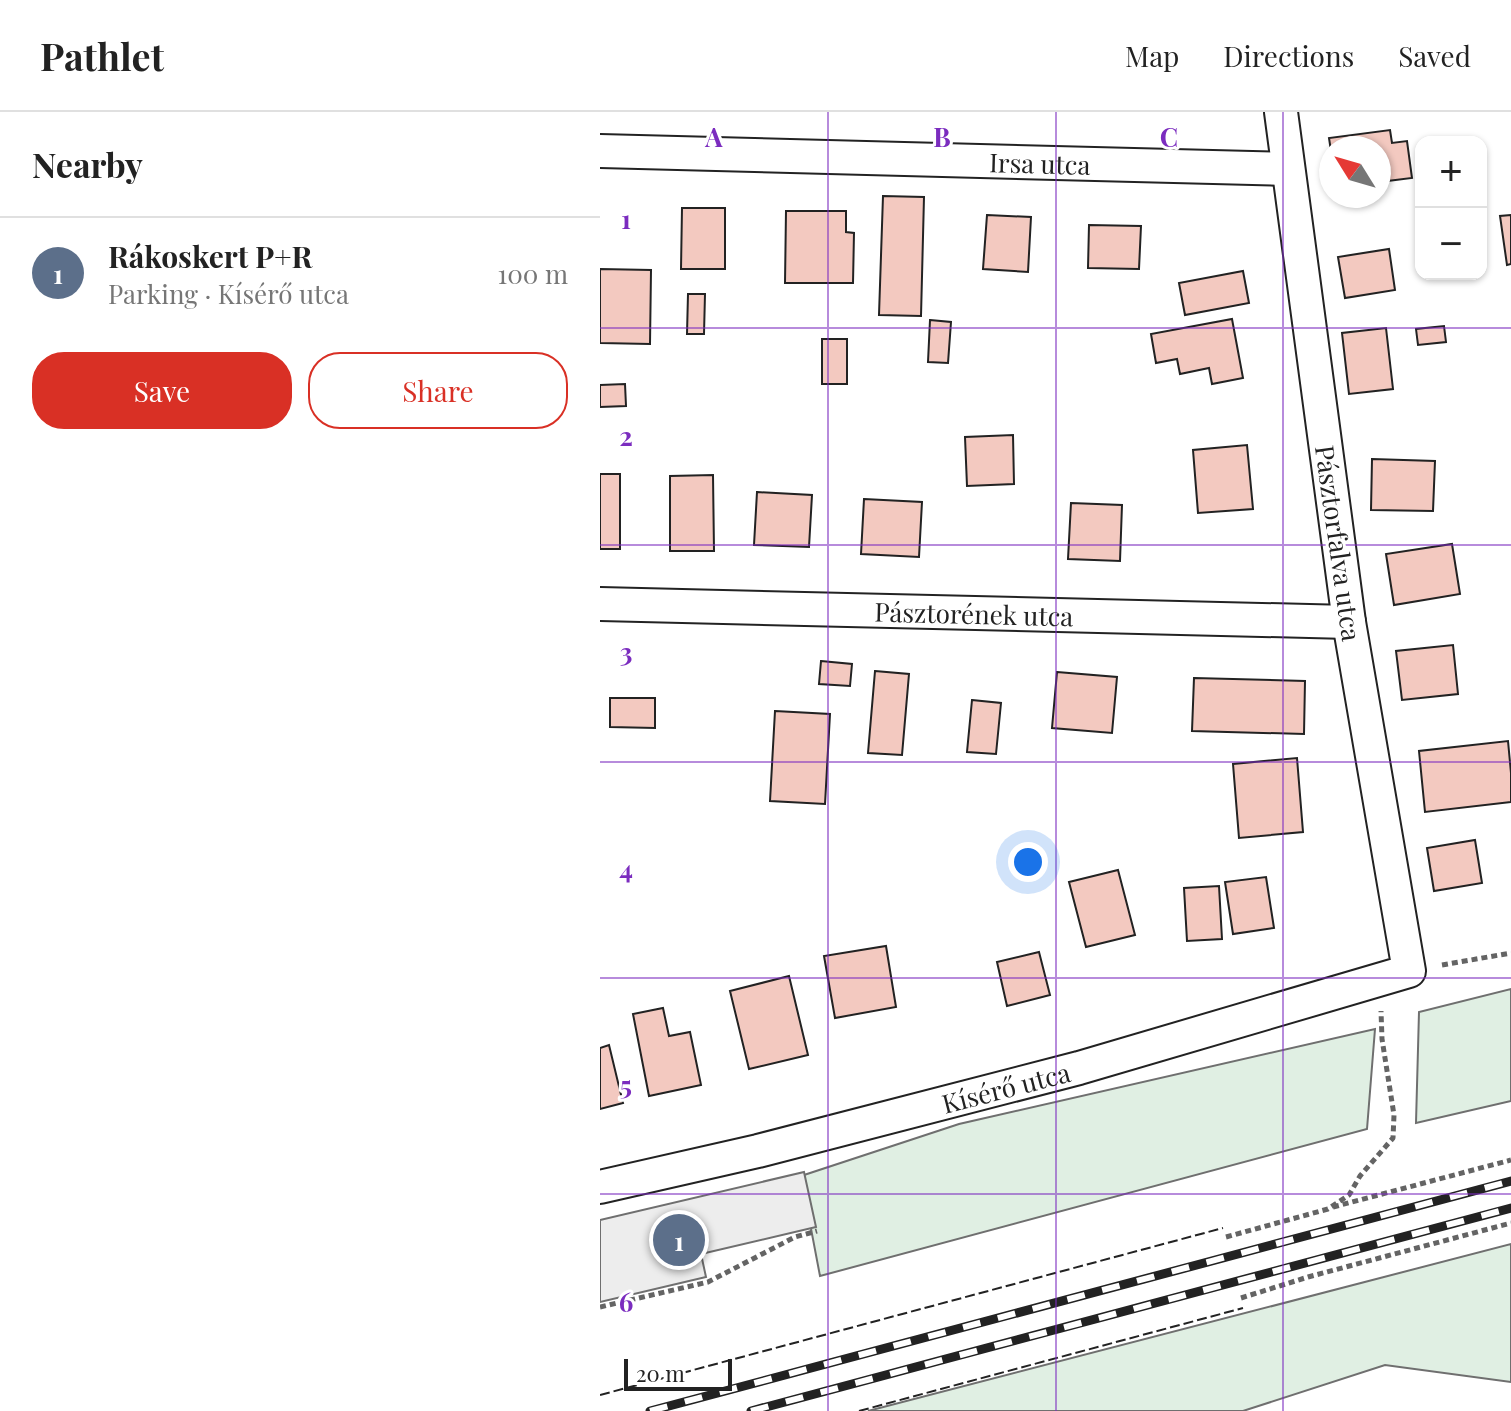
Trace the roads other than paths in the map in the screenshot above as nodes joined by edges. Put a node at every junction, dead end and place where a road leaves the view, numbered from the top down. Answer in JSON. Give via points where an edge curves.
{"nodes":[{"id":1,"x":1281,"y":112,"type":"edge"},
{"id":2,"x":600,"y":151,"type":"edge"},
{"id":3,"x":1288,"y":169,"type":"junction"},
{"id":4,"x":600,"y":604,"type":"edge"},
{"id":5,"x":1349,"y":622,"type":"junction"},
{"id":6,"x":1409,"y":971,"type":"joint"},
{"id":7,"x":600,"y":1187,"type":"edge"}],
"edges":[{"from":1,"to":3,"type":"street","name":"Pásztorfalva utca"},
{"from":2,"to":3,"type":"street","name":"Irsa utca"},
{"from":3,"to":5,"type":"street","name":"Pásztorfalva utca"},
{"from":4,"to":5,"type":"street","name":"Pásztorének utca"},
{"from":5,"to":6,"type":"street","name":"Pásztorfalva utca"},
{"from":6,"to":7,"type":"street","name":"Kísérő utca","via":[[1079,1068]]}]}
